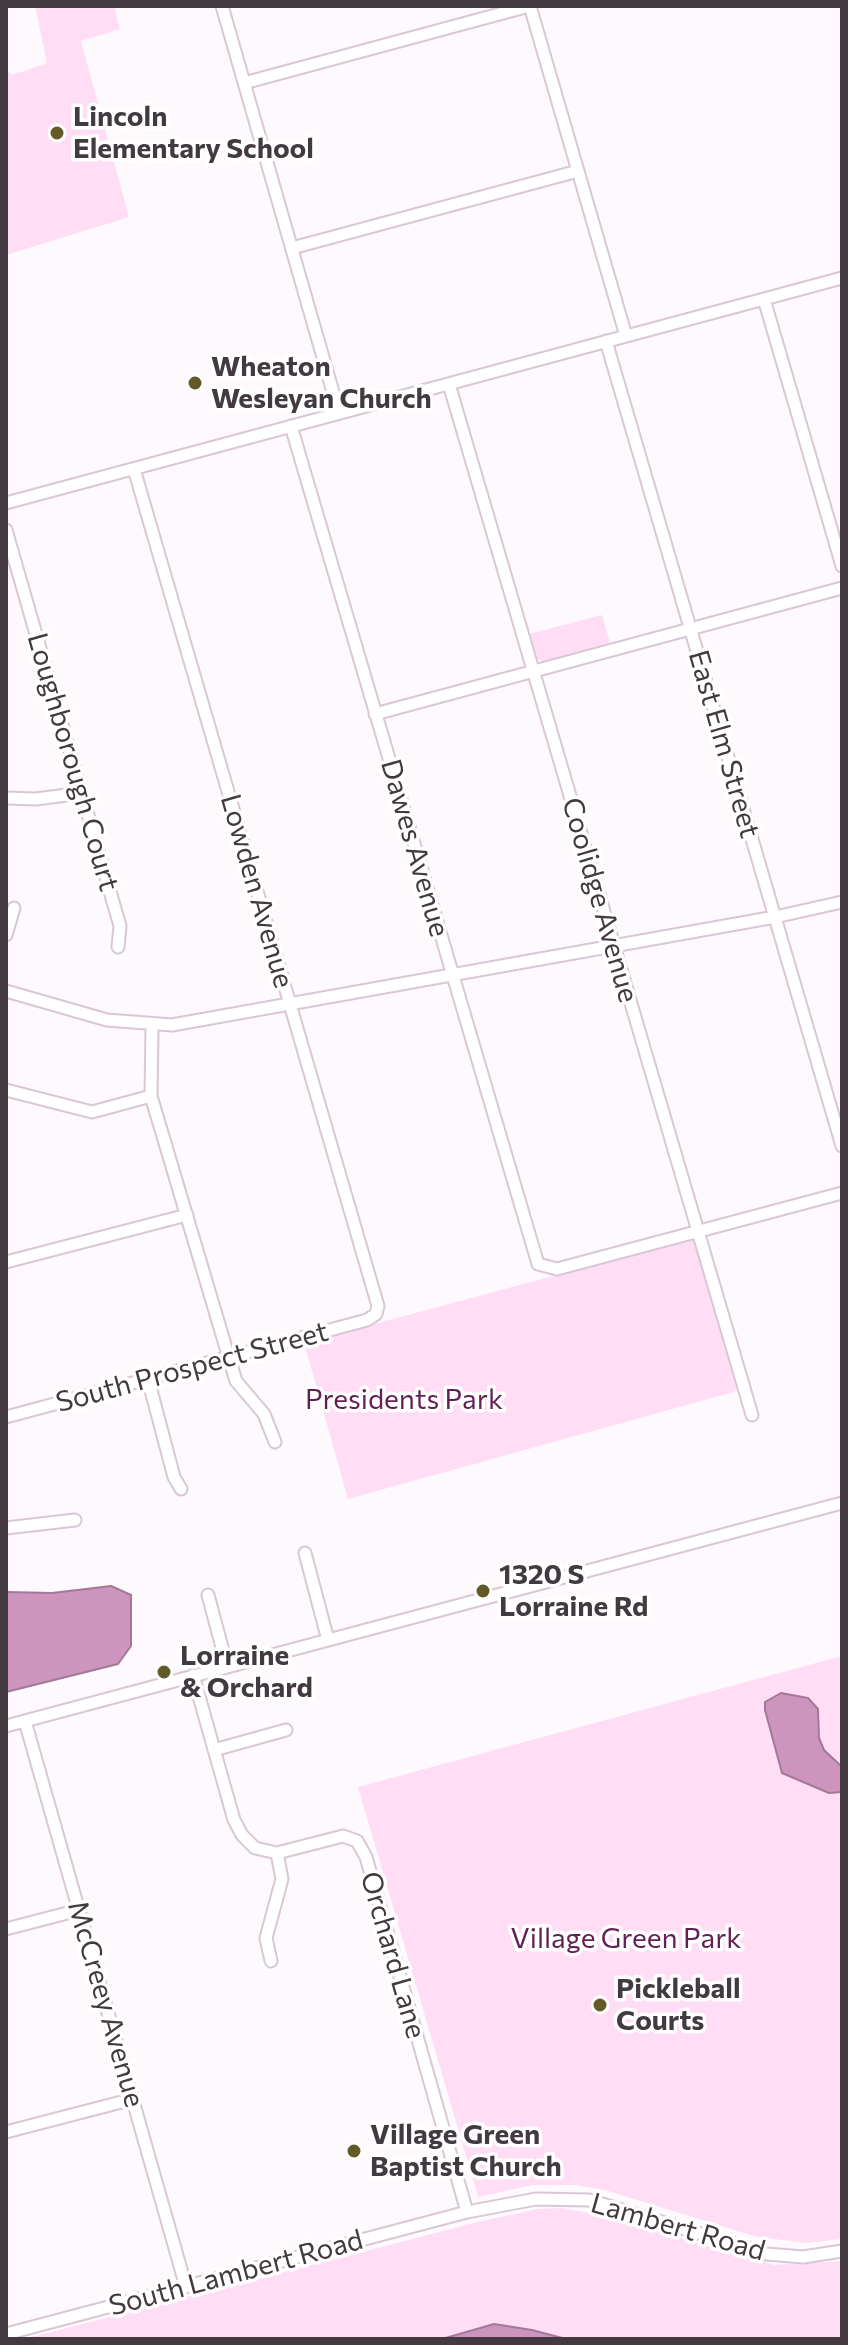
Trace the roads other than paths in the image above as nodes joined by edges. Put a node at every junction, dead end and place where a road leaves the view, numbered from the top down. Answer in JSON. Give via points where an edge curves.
{"nodes":[{"id":1,"x":222,"y":6,"type":"edge"},
{"id":2,"x":530,"y":6,"type":"edge"},
{"id":3,"x":244,"y":83,"type":"junction"},
{"id":4,"x":578,"y":171,"type":"junction"},
{"id":5,"x":292,"y":248,"type":"junction"},
{"id":6,"x":842,"y":278,"type":"edge"},
{"id":7,"x":764,"y":299,"type":"junction"},
{"id":8,"x":626,"y":336,"type":"junction"},
{"id":9,"x":606,"y":341,"type":"junction"},
{"id":10,"x":449,"y":384,"type":"junction"},
{"id":11,"x":339,"y":413,"type":"junction"},
{"id":12,"x":291,"y":426,"type":"junction"},
{"id":13,"x":134,"y":469,"type":"junction"},
{"id":14,"x":6,"y":503,"type":"edge"},
{"id":15,"x":6,"y":530,"type":"edge"},
{"id":16,"x":842,"y":566,"type":"edge"},
{"id":17,"x":842,"y":588,"type":"edge"},
{"id":18,"x":691,"y":629,"type":"junction"},
{"id":19,"x":533,"y":671,"type":"junction"},
{"id":20,"x":375,"y":714,"type":"junction"},
{"id":21,"x":82,"y":793,"type":"junction"},
{"id":22,"x":6,"y":798,"type":"edge"},
{"id":23,"x":842,"y":902,"type":"edge"},
{"id":24,"x":14,"y":908,"type":"dead end"},
{"id":25,"x":775,"y":917,"type":"junction"},
{"id":26,"x":6,"y":935,"type":"edge"},
{"id":27,"x":118,"y":947,"type":"dead end"},
{"id":28,"x":614,"y":947,"type":"junction"},
{"id":29,"x":452,"y":976,"type":"junction"},
{"id":30,"x":6,"y":991,"type":"edge"},
{"id":31,"x":291,"y":1005,"type":"junction"},
{"id":32,"x":152,"y":1026,"type":"junction"},
{"id":33,"x":6,"y":1090,"type":"edge"},
{"id":34,"x":151,"y":1096,"type":"junction"},
{"id":35,"x":842,"y":1146,"type":"edge"},
{"id":36,"x":842,"y":1193,"type":"edge"},
{"id":37,"x":187,"y":1215,"type":"junction"},
{"id":38,"x":697,"y":1232,"type":"junction"},
{"id":39,"x":6,"y":1262,"type":"edge"},
{"id":40,"x":376,"y":1314,"type":"joint"},
{"id":41,"x":229,"y":1358,"type":"junction"},
{"id":42,"x":148,"y":1379,"type":"junction"},
{"id":43,"x":752,"y":1415,"type":"dead end"},
{"id":44,"x":6,"y":1417,"type":"edge"},
{"id":45,"x":275,"y":1442,"type":"dead end"},
{"id":46,"x":181,"y":1489,"type":"dead end"},
{"id":47,"x":842,"y":1503,"type":"edge"},
{"id":48,"x":75,"y":1520,"type":"dead end"},
{"id":49,"x":6,"y":1528,"type":"edge"},
{"id":50,"x":305,"y":1553,"type":"dead end"},
{"id":51,"x":208,"y":1595,"type":"dead end"},
{"id":52,"x":328,"y":1640,"type":"junction"},
{"id":53,"x":227,"y":1666,"type":"junction"},
{"id":54,"x":193,"y":1675,"type":"junction"},
{"id":55,"x":25,"y":1721,"type":"junction"},
{"id":56,"x":6,"y":1726,"type":"edge"},
{"id":57,"x":286,"y":1730,"type":"dead end"},
{"id":58,"x":214,"y":1750,"type":"junction"},
{"id":59,"x":277,"y":1853,"type":"junction"},
{"id":60,"x":79,"y":1910,"type":"junction"},
{"id":61,"x":6,"y":1929,"type":"edge"},
{"id":62,"x":271,"y":1961,"type":"dead end"},
{"id":63,"x":133,"y":2099,"type":"junction"},
{"id":64,"x":6,"y":2132,"type":"edge"},
{"id":65,"x":467,"y":2212,"type":"junction"},
{"id":66,"x":842,"y":2251,"type":"edge"},
{"id":67,"x":186,"y":2287,"type":"junction"},
{"id":68,"x":6,"y":2334,"type":"edge"}],
"edges":[{"from":1,"to":3,"type":"street"},
{"from":2,"to":3,"type":"street"},
{"from":2,"to":4,"type":"street"},
{"from":3,"to":5,"type":"street"},
{"from":4,"to":5,"type":"street"},
{"from":4,"to":8,"type":"street"},
{"from":5,"to":11,"type":"street"},
{"from":6,"to":7,"type":"street"},
{"from":7,"to":8,"type":"street"},
{"from":7,"to":16,"type":"street"},
{"from":8,"to":9,"type":"street"},
{"from":9,"to":10,"type":"street"},
{"from":9,"to":18,"type":"street","name":"East Elm Street"},
{"from":10,"to":11,"type":"street"},
{"from":10,"to":19,"type":"street","name":"Coolidge Avenue"},
{"from":11,"to":12,"type":"street"},
{"from":12,"to":13,"type":"street"},
{"from":12,"to":20,"type":"street","name":"Dawes Avenue"},
{"from":13,"to":14,"type":"street"},
{"from":13,"to":31,"type":"street","name":"Lowden Avenue"},
{"from":15,"to":21,"type":"street","name":"Loughborough Court"},
{"from":17,"to":18,"type":"street"},
{"from":18,"to":19,"type":"street"},
{"from":18,"to":25,"type":"street","name":"East Elm Street"},
{"from":19,"to":20,"type":"street"},
{"from":19,"to":28,"type":"street","name":"Coolidge Avenue"},
{"from":20,"to":29,"type":"street","name":"Dawes Avenue"},
{"from":21,"to":22,"type":"street"},
{"from":21,"to":27,"type":"street","name":"Loughborough Court","via":[[120,926]]},
{"from":23,"to":25,"type":"street"},
{"from":24,"to":26,"type":"street"},
{"from":25,"to":28,"type":"street"},
{"from":25,"to":35,"type":"street","name":"East Elm Street"},
{"from":28,"to":29,"type":"street"},
{"from":28,"to":38,"type":"street","name":"Coolidge Avenue"},
{"from":29,"to":31,"type":"street"},
{"from":29,"to":38,"type":"street","name":"Dawes Avenue","via":[[535,1258],[544,1267],[557,1269]]},
{"from":30,"to":32,"type":"street","via":[[107,1020]]},
{"from":31,"to":32,"type":"street"},
{"from":31,"to":40,"type":"street","name":"Lowden Avenue","via":[[378,1304]]},
{"from":32,"to":34,"type":"street"},
{"from":33,"to":34,"type":"street","via":[[92,1112]]},
{"from":34,"to":37,"type":"street"},
{"from":36,"to":38,"type":"street"},
{"from":37,"to":39,"type":"street"},
{"from":37,"to":41,"type":"street"},
{"from":38,"to":43,"type":"street","name":"Coolidge Avenue"},
{"from":40,"to":41,"type":"street","name":"South Prospect Street"},
{"from":41,"to":42,"type":"street","name":"South Prospect Street"},
{"from":41,"to":45,"type":"street","via":[[236,1381],[264,1414]]},
{"from":42,"to":44,"type":"street","name":"South Prospect Street"},
{"from":42,"to":46,"type":"street"},
{"from":47,"to":52,"type":"street"},
{"from":48,"to":49,"type":"street"},
{"from":50,"to":52,"type":"street"},
{"from":51,"to":53,"type":"street"},
{"from":52,"to":53,"type":"street"},
{"from":53,"to":54,"type":"street"},
{"from":54,"to":55,"type":"street"},
{"from":54,"to":58,"type":"street"},
{"from":55,"to":56,"type":"street"},
{"from":55,"to":60,"type":"street","name":"McCreey Avenue"},
{"from":57,"to":58,"type":"street"},
{"from":58,"to":59,"type":"street","via":[[236,1826],[255,1848]]},
{"from":59,"to":62,"type":"street","via":[[282,1879],[266,1938]]},
{"from":59,"to":65,"type":"street","name":"Orchard Lane","via":[[343,1836],[357,1841],[366,1857]]},
{"from":60,"to":61,"type":"street"},
{"from":60,"to":63,"type":"street","name":"McCreey Avenue"},
{"from":63,"to":64,"type":"street"},
{"from":63,"to":67,"type":"street","name":"McCreey Avenue"},
{"from":65,"to":66,"type":"street","name":"Lambert Road","via":[[536,2199],[589,2200],[767,2254],[803,2257]]},
{"from":65,"to":67,"type":"street","name":"South Lambert Road"},
{"from":67,"to":68,"type":"street","name":"South Lambert Road"}]}
